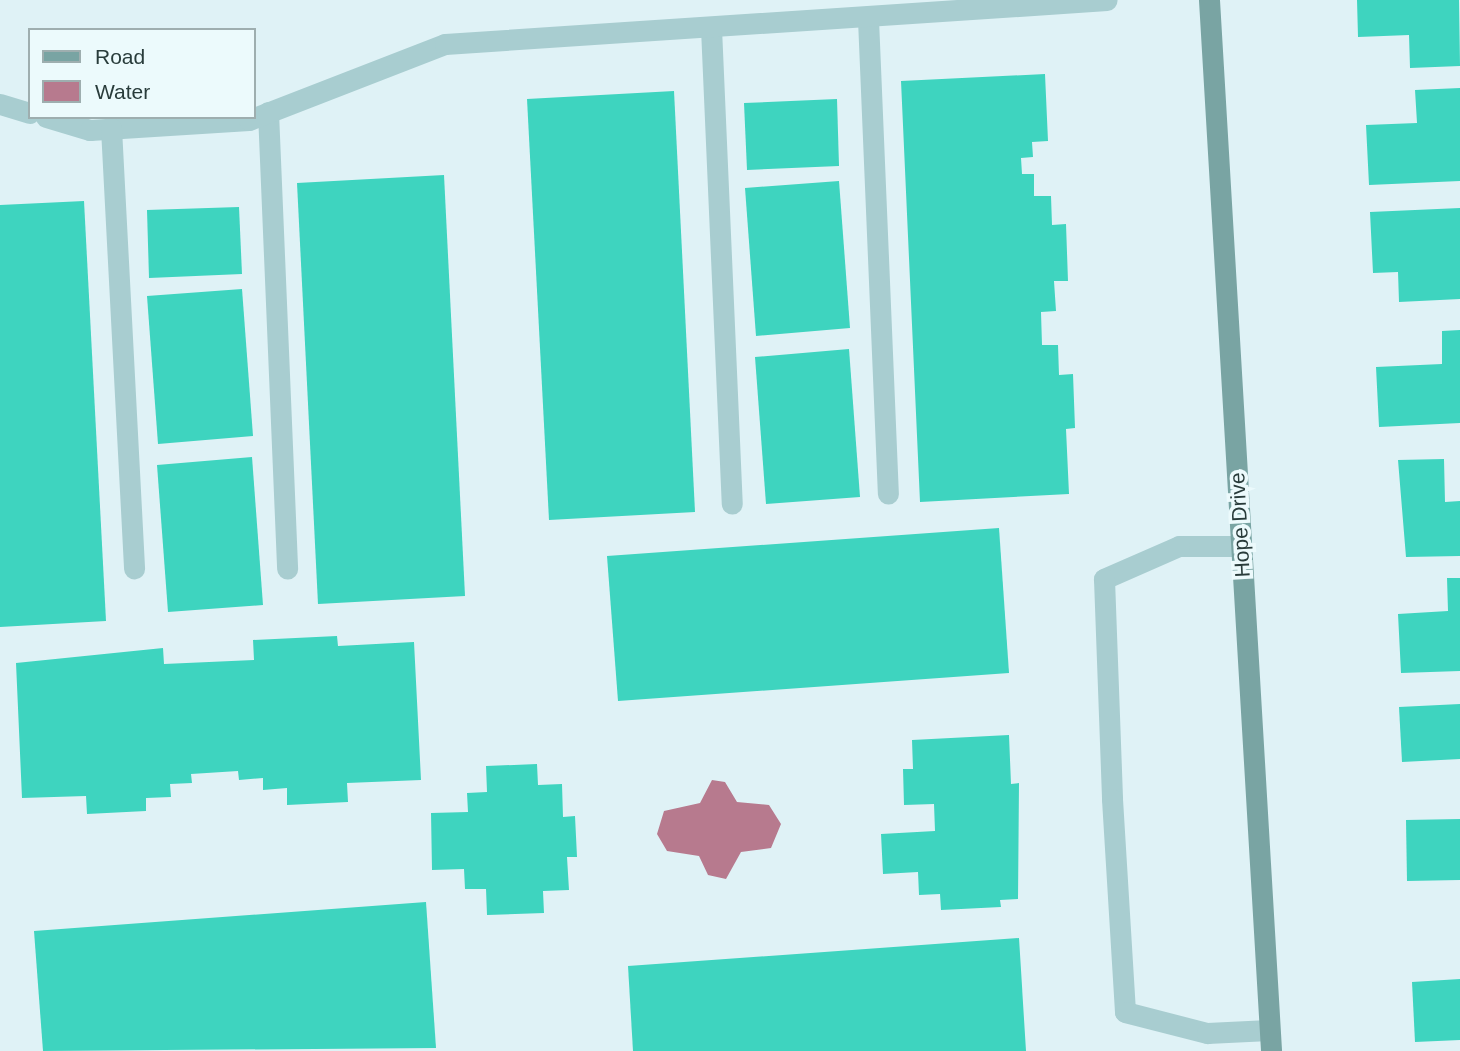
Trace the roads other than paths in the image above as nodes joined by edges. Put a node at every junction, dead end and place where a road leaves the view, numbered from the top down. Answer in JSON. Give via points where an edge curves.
{"nodes":[{"id":1,"x":1107,"y":0,"type":"edge"},
{"id":2,"x":1209,"y":0,"type":"edge"},
{"id":3,"x":868,"y":19,"type":"junction"},
{"id":4,"x":711,"y":28,"type":"junction"},
{"id":5,"x":0,"y":104,"type":"edge"},
{"id":6,"x":28,"y":112,"type":"edge"},
{"id":7,"x":268,"y":112,"type":"junction"},
{"id":8,"x":256,"y":117,"type":"edge"},
{"id":9,"x":53,"y":119,"type":"edge"},
{"id":10,"x":251,"y":119,"type":"edge"},
{"id":11,"x":111,"y":128,"type":"junction"},
{"id":12,"x":888,"y":494,"type":"dead end"},
{"id":13,"x":732,"y":503,"type":"dead end"},
{"id":14,"x":1241,"y":546,"type":"junction"},
{"id":15,"x":134,"y":568,"type":"dead end"},
{"id":16,"x":287,"y":569,"type":"dead end"},
{"id":17,"x":1270,"y":1040,"type":"edge"}],
"edges":[{"from":1,"to":3,"type":"lane"},
{"from":2,"to":14,"type":"street","name":"Hope Drive"},
{"from":3,"to":4,"type":"lane"},
{"from":3,"to":12,"type":"lane"},
{"from":4,"to":7,"type":"lane","via":[[445,44]]},
{"from":4,"to":13,"type":"lane"},
{"from":5,"to":6,"type":"lane"},
{"from":7,"to":8,"type":"lane"},
{"from":7,"to":16,"type":"lane"},
{"from":9,"to":11,"type":"lane","via":[[90,130]]},
{"from":10,"to":11,"type":"lane"},
{"from":11,"to":15,"type":"lane"},
{"from":14,"to":17,"type":"street","name":"Hope Drive"},
{"from":14,"to":17,"type":"lane","via":[[1179,546],[1104,579],[1112,799],[1125,1012],[1207,1033]]}]}
